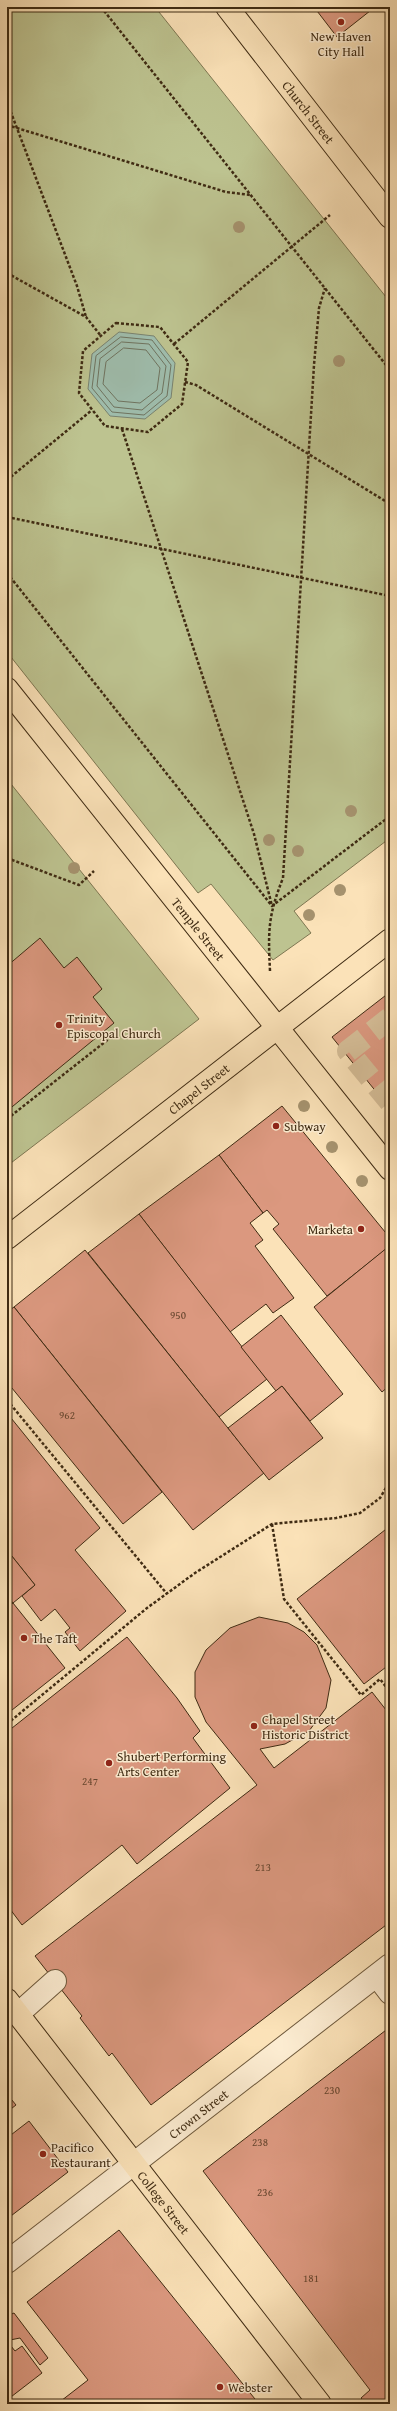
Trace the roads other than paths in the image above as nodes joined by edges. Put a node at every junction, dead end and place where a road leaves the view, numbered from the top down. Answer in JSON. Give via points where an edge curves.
{"nodes":[{"id":1,"x":227,"y":7,"type":"edge"},
{"id":2,"x":390,"y":217,"type":"edge"},
{"id":3,"x":7,"y":689,"type":"edge"},
{"id":4,"x":390,"y":940,"type":"edge"},
{"id":5,"x":277,"y":1027,"type":"junction"},
{"id":6,"x":390,"y":1169,"type":"edge"},
{"id":7,"x":7,"y":1238,"type":"edge"},
{"id":8,"x":383,"y":1971,"type":"edge"},
{"id":9,"x":55,"y":1981,"type":"dead end"},
{"id":10,"x":390,"y":1993,"type":"edge"},
{"id":11,"x":12,"y":2007,"type":"edge"},
{"id":12,"x":134,"y":2164,"type":"junction"},
{"id":13,"x":7,"y":2262,"type":"edge"},
{"id":14,"x":320,"y":2404,"type":"edge"}],
"edges":[{"from":1,"to":2,"type":"main road","name":"Church Street"},
{"from":3,"to":5,"type":"main road","name":"Temple Street"},
{"from":4,"to":5,"type":"main road","name":"Chapel Street"},
{"from":5,"to":6,"type":"main road","name":"Temple Street"},
{"from":5,"to":7,"type":"main road","name":"Chapel Street"},
{"from":8,"to":10,"type":"street"},
{"from":8,"to":12,"type":"street","name":"Crown Street"},
{"from":9,"to":11,"type":"street"},
{"from":11,"to":12,"type":"main road","name":"College Street"},
{"from":12,"to":13,"type":"street","name":"Crown Street"},
{"from":12,"to":14,"type":"main road","name":"College Street"}]}
